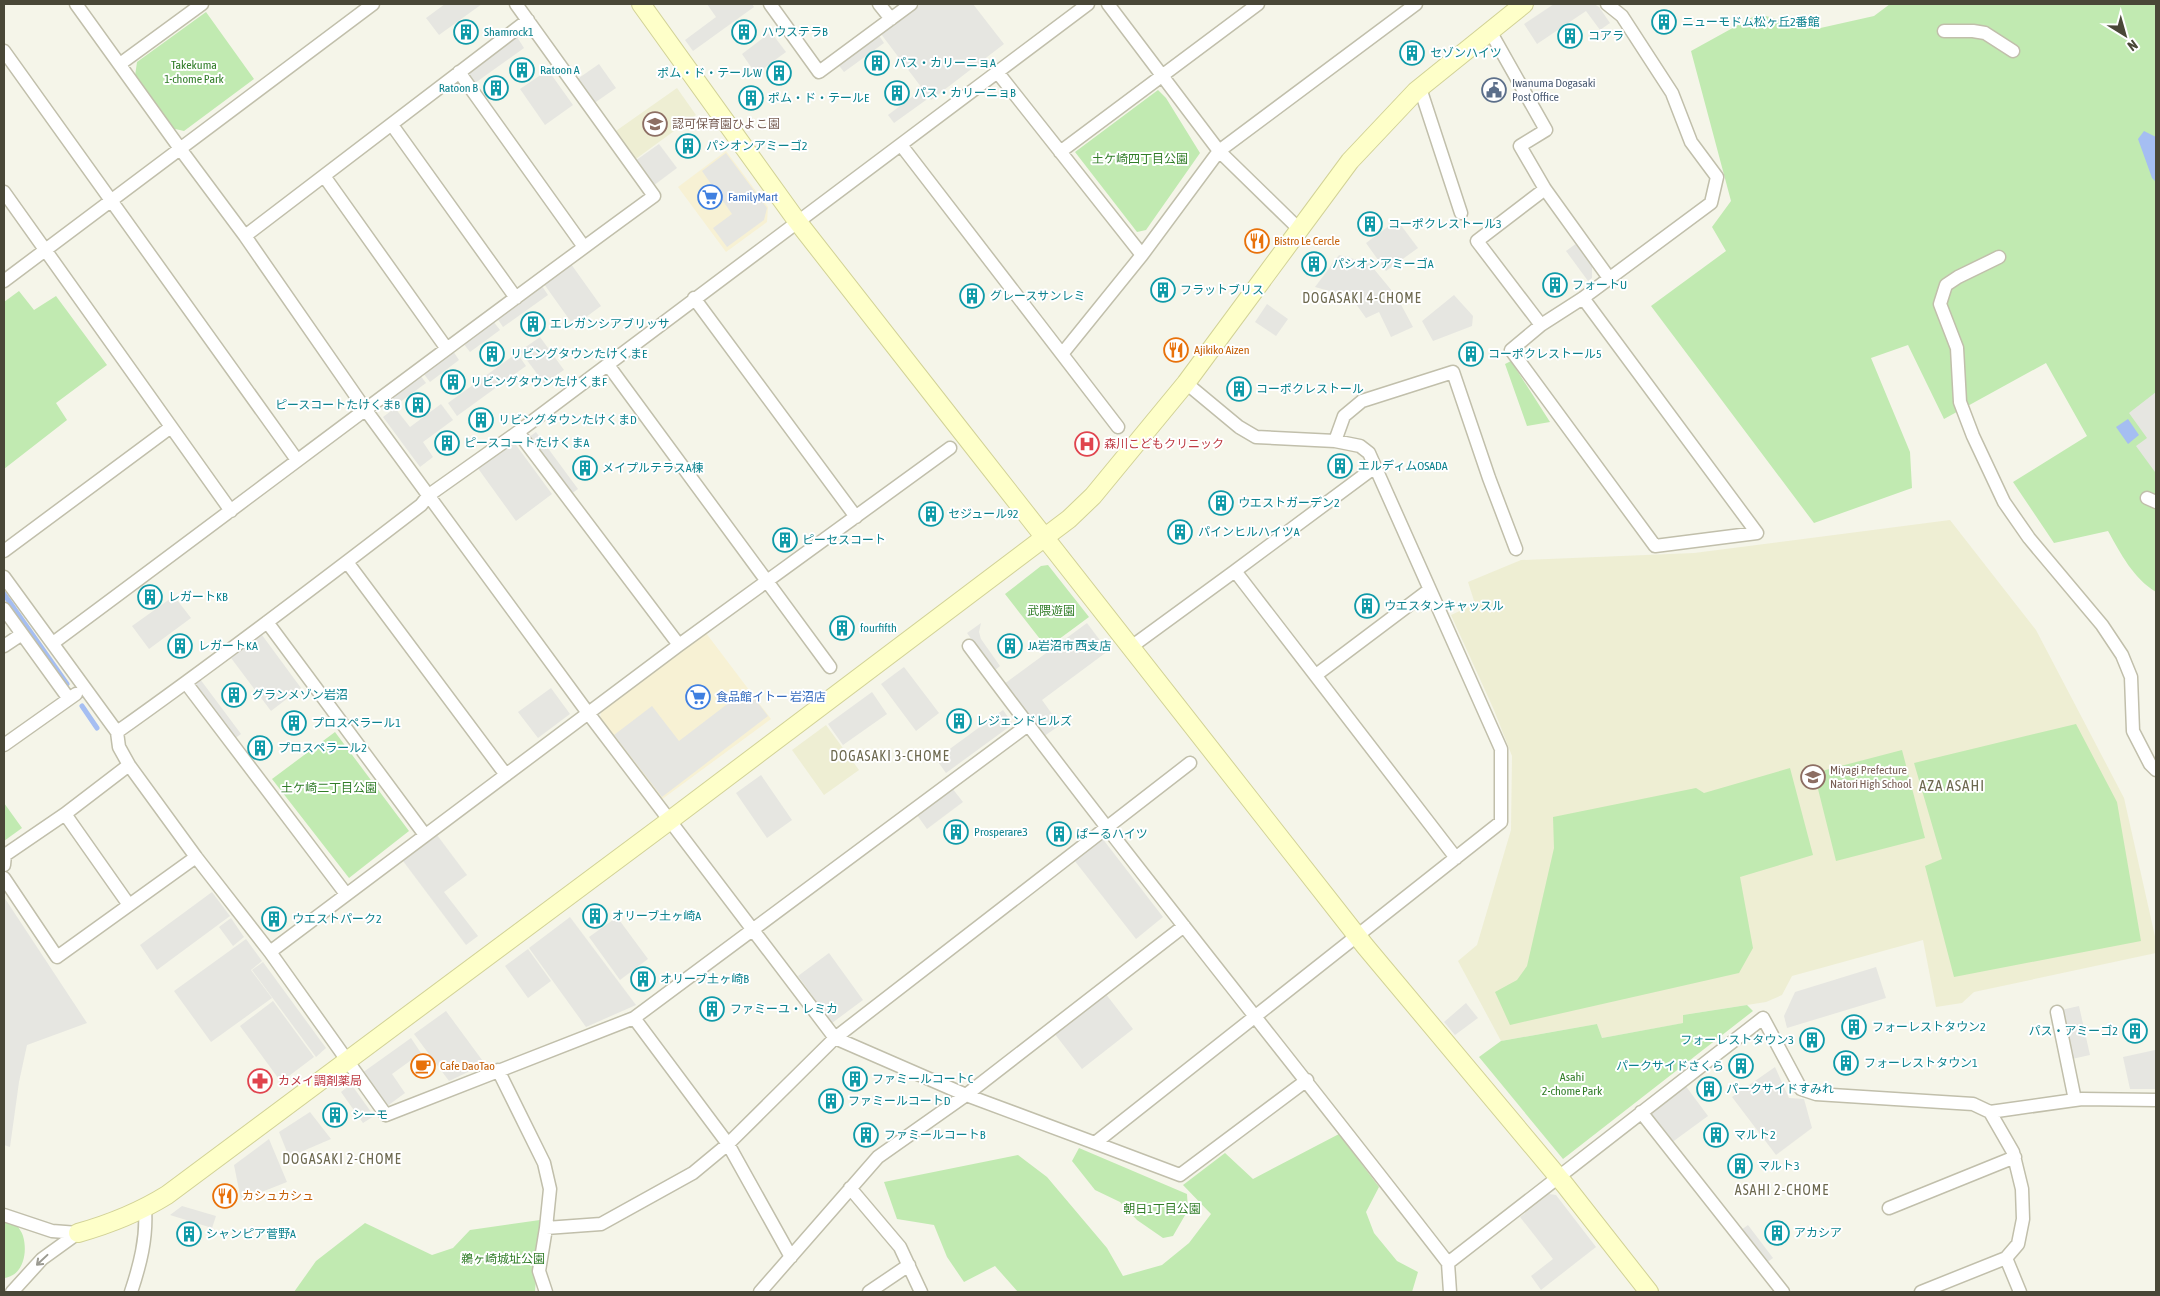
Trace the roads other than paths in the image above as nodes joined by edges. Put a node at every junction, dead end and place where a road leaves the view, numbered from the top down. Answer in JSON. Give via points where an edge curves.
{"nodes":[{"id":1,"x":76,"y":4,"type":"edge"},
{"id":2,"x":373,"y":4,"type":"edge"},
{"id":3,"x":516,"y":4,"type":"edge"},
{"id":4,"x":641,"y":4,"type":"edge"},
{"id":5,"x":770,"y":4,"type":"edge"},
{"id":6,"x":879,"y":4,"type":"edge"},
{"id":7,"x":911,"y":4,"type":"edge"},
{"id":8,"x":1088,"y":4,"type":"edge"},
{"id":9,"x":1108,"y":4,"type":"edge"},
{"id":10,"x":1258,"y":4,"type":"edge"},
{"id":11,"x":1416,"y":4,"type":"edge"},
{"id":12,"x":1524,"y":4,"type":"edge"},
{"id":13,"x":1607,"y":4,"type":"edge"},
{"id":14,"x":196,"y":5,"type":"edge"},
{"id":15,"x":528,"y":20,"type":"junction"},
{"id":16,"x":890,"y":20,"type":"junction"},
{"id":17,"x":1944,"y":30,"type":"dead end"},
{"id":18,"x":1490,"y":31,"type":"junction"},
{"id":19,"x":4,"y":51,"type":"edge"},
{"id":20,"x":2013,"y":51,"type":"dead end"},
{"id":21,"x":120,"y":64,"type":"junction"},
{"id":22,"x":459,"y":72,"type":"junction"},
{"id":23,"x":998,"y":73,"type":"junction"},
{"id":24,"x":1162,"y":75,"type":"junction"},
{"id":25,"x":1420,"y":88,"type":"junction"},
{"id":26,"x":392,"y":125,"type":"junction"},
{"id":27,"x":901,"y":145,"type":"junction"},
{"id":28,"x":181,"y":150,"type":"junction"},
{"id":29,"x":1219,"y":151,"type":"junction"},
{"id":30,"x":1060,"y":152,"type":"junction"},
{"id":31,"x":324,"y":176,"type":"junction"},
{"id":32,"x":1545,"y":189,"type":"junction"},
{"id":33,"x":4,"y":192,"type":"edge"},
{"id":34,"x":111,"y":200,"type":"junction"},
{"id":35,"x":1461,"y":213,"type":"dead end"},
{"id":36,"x":797,"y":221,"type":"junction"},
{"id":37,"x":1299,"y":229,"type":"junction"},
{"id":38,"x":245,"y":236,"type":"junction"},
{"id":39,"x":584,"y":247,"type":"junction"},
{"id":40,"x":45,"y":250,"type":"junction"},
{"id":41,"x":1142,"y":255,"type":"junction"},
{"id":42,"x":1999,"y":257,"type":"dead end"},
{"id":43,"x":1609,"y":278,"type":"junction"},
{"id":44,"x":4,"y":281,"type":"edge"},
{"id":45,"x":516,"y":298,"type":"junction"},
{"id":46,"x":694,"y":298,"type":"junction"},
{"id":47,"x":1583,"y":298,"type":"junction"},
{"id":48,"x":1542,"y":326,"type":"junction"},
{"id":49,"x":447,"y":349,"type":"junction"},
{"id":50,"x":1062,"y":354,"type":"junction"},
{"id":51,"x":608,"y":364,"type":"junction"},
{"id":52,"x":1186,"y":383,"type":"junction"},
{"id":53,"x":365,"y":409,"type":"junction"},
{"id":54,"x":171,"y":427,"type":"junction"},
{"id":55,"x":1118,"y":427,"type":"dead end"},
{"id":56,"x":518,"y":432,"type":"junction"},
{"id":57,"x":1335,"y":441,"type":"junction"},
{"id":58,"x":950,"y":448,"type":"dead end"},
{"id":59,"x":297,"y":460,"type":"junction"},
{"id":60,"x":1375,"y":467,"type":"junction"},
{"id":61,"x":429,"y":495,"type":"junction"},
{"id":62,"x":232,"y":511,"type":"junction"},
{"id":63,"x":856,"y":517,"type":"junction"},
{"id":64,"x":1045,"y":537,"type":"junction"},
{"id":65,"x":1516,"y":549,"type":"dead end"},
{"id":66,"x":4,"y":551,"type":"edge"},
{"id":67,"x":347,"y":562,"type":"junction"},
{"id":68,"x":1235,"y":571,"type":"junction"},
{"id":69,"x":4,"y":577,"type":"edge"},
{"id":70,"x":766,"y":581,"type":"junction"},
{"id":71,"x":1429,"y":590,"type":"junction"},
{"id":72,"x":4,"y":609,"type":"edge"},
{"id":73,"x":267,"y":622,"type":"junction"},
{"id":74,"x":22,"y":634,"type":"junction"},
{"id":75,"x":53,"y":643,"type":"junction"},
{"id":76,"x":679,"y":645,"type":"junction"},
{"id":77,"x":4,"y":646,"type":"edge"},
{"id":78,"x":969,"y":646,"type":"dead end"},
{"id":79,"x":1131,"y":647,"type":"junction"},
{"id":80,"x":830,"y":666,"type":"dead end"},
{"id":81,"x":1316,"y":675,"type":"junction"},
{"id":82,"x":186,"y":683,"type":"junction"},
{"id":83,"x":84,"y":688,"type":"junction"},
{"id":84,"x":69,"y":699,"type":"junction"},
{"id":85,"x":588,"y":713,"type":"junction"},
{"id":86,"x":1028,"y":725,"type":"junction"},
{"id":87,"x":117,"y":732,"type":"junction"},
{"id":88,"x":4,"y":745,"type":"edge"},
{"id":89,"x":1190,"y":763,"type":"dead end"},
{"id":90,"x":129,"y":765,"type":"junction"},
{"id":91,"x":2156,"y":770,"type":"edge"},
{"id":92,"x":506,"y":775,"type":"junction"},
{"id":93,"x":64,"y":814,"type":"junction"},
{"id":94,"x":670,"y":821,"type":"junction"},
{"id":95,"x":1108,"y":826,"type":"junction"},
{"id":96,"x":425,"y":835,"type":"junction"},
{"id":97,"x":196,"y":857,"type":"junction"},
{"id":98,"x":1456,"y":858,"type":"junction"},
{"id":99,"x":4,"y":865,"type":"edge"},
{"id":100,"x":4,"y":878,"type":"edge"},
{"id":101,"x":346,"y":894,"type":"junction"},
{"id":102,"x":129,"y":905,"type":"junction"},
{"id":103,"x":1184,"y":926,"type":"junction"},
{"id":104,"x":751,"y":929,"type":"junction"},
{"id":105,"x":1357,"y":935,"type":"junction"},
{"id":106,"x":270,"y":952,"type":"junction"},
{"id":107,"x":2057,"y":1012,"type":"dead end"},
{"id":108,"x":1256,"y":1016,"type":"junction"},
{"id":109,"x":634,"y":1018,"type":"junction"},
{"id":110,"x":835,"y":1038,"type":"junction"},
{"id":111,"x":348,"y":1060,"type":"junction"},
{"id":112,"x":498,"y":1070,"type":"junction"},
{"id":113,"x":1307,"y":1080,"type":"junction"},
{"id":114,"x":966,"y":1095,"type":"junction"},
{"id":115,"x":2075,"y":1100,"type":"junction"},
{"id":116,"x":2156,"y":1100,"type":"edge"},
{"id":117,"x":1641,"y":1112,"type":"junction"},
{"id":118,"x":1990,"y":1112,"type":"junction"},
{"id":119,"x":1095,"y":1143,"type":"junction"},
{"id":120,"x":728,"y":1144,"type":"junction"},
{"id":121,"x":2015,"y":1157,"type":"junction"},
{"id":122,"x":1557,"y":1177,"type":"junction"},
{"id":123,"x":850,"y":1188,"type":"junction"},
{"id":124,"x":1889,"y":1208,"type":"dead end"},
{"id":125,"x":145,"y":1209,"type":"junction"},
{"id":126,"x":4,"y":1214,"type":"edge"},
{"id":127,"x":546,"y":1228,"type":"junction"},
{"id":128,"x":78,"y":1233,"type":"junction"},
{"id":129,"x":792,"y":1257,"type":"junction"},
{"id":130,"x":2006,"y":1258,"type":"junction"},
{"id":131,"x":1448,"y":1263,"type":"junction"},
{"id":132,"x":909,"y":1265,"type":"junction"},
{"id":133,"x":10,"y":1290,"type":"edge"},
{"id":134,"x":131,"y":1292,"type":"edge"},
{"id":135,"x":546,"y":1292,"type":"edge"},
{"id":136,"x":760,"y":1292,"type":"edge"},
{"id":137,"x":869,"y":1292,"type":"edge"},
{"id":138,"x":921,"y":1292,"type":"edge"},
{"id":139,"x":1450,"y":1292,"type":"edge"},
{"id":140,"x":1649,"y":1292,"type":"edge"},
{"id":141,"x":1783,"y":1292,"type":"edge"},
{"id":142,"x":1921,"y":1292,"type":"edge"},
{"id":143,"x":2020,"y":1292,"type":"edge"}],
"edges":[{"from":1,"to":21,"type":"street"},
{"from":2,"to":28,"type":"street"},
{"from":3,"to":15,"type":"street"},
{"from":4,"to":36,"type":"street"},
{"from":5,"to":16,"type":"street","via":[[819,72]]},
{"from":6,"to":16,"type":"street"},
{"from":7,"to":16,"type":"street"},
{"from":8,"to":23,"type":"street"},
{"from":9,"to":24,"type":"street"},
{"from":10,"to":24,"type":"street"},
{"from":11,"to":29,"type":"street"},
{"from":12,"to":18,"type":"street"},
{"from":13,"to":43,"type":"street","via":[[1622,16],[1672,93],[1691,142],[1717,177],[1712,203]]},
{"from":14,"to":21,"type":"street"},
{"from":15,"to":22,"type":"street"},
{"from":15,"to":39,"type":"street","via":[[654,196]]},
{"from":17,"to":20,"type":"street","via":[[1985,33]]},
{"from":18,"to":25,"type":"street"},
{"from":18,"to":32,"type":"street","via":[[1546,130],[1520,146]]},
{"from":19,"to":34,"type":"street"},
{"from":21,"to":28,"type":"street"},
{"from":22,"to":26,"type":"street"},
{"from":22,"to":39,"type":"street"},
{"from":23,"to":27,"type":"street"},
{"from":23,"to":30,"type":"street"},
{"from":24,"to":29,"type":"street"},
{"from":24,"to":30,"type":"street"},
{"from":25,"to":35,"type":"street"},
{"from":25,"to":37,"type":"street","via":[[1350,161]]},
{"from":26,"to":31,"type":"street"},
{"from":26,"to":45,"type":"street"},
{"from":27,"to":36,"type":"street"},
{"from":27,"to":50,"type":"street"},
{"from":28,"to":34,"type":"street"},
{"from":28,"to":38,"type":"street"},
{"from":29,"to":37,"type":"street"},
{"from":29,"to":41,"type":"street"},
{"from":30,"to":41,"type":"street"},
{"from":31,"to":38,"type":"street"},
{"from":31,"to":49,"type":"street"},
{"from":32,"to":43,"type":"street"},
{"from":32,"to":48,"type":"street","via":[[1477,241]]},
{"from":33,"to":40,"type":"street"},
{"from":34,"to":40,"type":"street"},
{"from":34,"to":59,"type":"street"},
{"from":36,"to":46,"type":"street"},
{"from":36,"to":64,"type":"street"},
{"from":37,"to":52,"type":"street"},
{"from":38,"to":53,"type":"street"},
{"from":39,"to":45,"type":"street"},
{"from":40,"to":44,"type":"street"},
{"from":40,"to":54,"type":"street"},
{"from":41,"to":50,"type":"street"},
{"from":42,"to":91,"type":"street","via":[[1946,286],[1940,304],[1957,348],[1960,402],[2004,502],[2122,655],[2130,677],[2133,731]]},
{"from":43,"to":47,"type":"street"},
{"from":45,"to":49,"type":"street"},
{"from":46,"to":51,"type":"street"},
{"from":46,"to":63,"type":"street"},
{"from":47,"to":48,"type":"street"},
{"from":47,"to":48,"type":"street","via":[[1757,533],[1655,546],[1512,350]]},
{"from":49,"to":53,"type":"street"},
{"from":50,"to":55,"type":"street"},
{"from":51,"to":56,"type":"street"},
{"from":51,"to":70,"type":"street"},
{"from":52,"to":57,"type":"street","via":[[1256,437]]},
{"from":52,"to":64,"type":"street","via":[[1093,496]]},
{"from":53,"to":59,"type":"street"},
{"from":53,"to":61,"type":"street"},
{"from":54,"to":62,"type":"street"},
{"from":54,"to":66,"type":"street"},
{"from":56,"to":61,"type":"street"},
{"from":56,"to":76,"type":"street"},
{"from":57,"to":60,"type":"street","via":[[1360,446],[1369,453]]},
{"from":57,"to":65,"type":"street","via":[[1344,416],[1362,401],[1454,372]]},
{"from":58,"to":63,"type":"street"},
{"from":59,"to":62,"type":"street"},
{"from":60,"to":68,"type":"street"},
{"from":60,"to":71,"type":"street"},
{"from":61,"to":67,"type":"street","via":[[421,505]]},
{"from":61,"to":85,"type":"street"},
{"from":62,"to":75,"type":"street"},
{"from":63,"to":70,"type":"street"},
{"from":64,"to":79,"type":"street"},
{"from":64,"to":94,"type":"street"},
{"from":67,"to":73,"type":"street"},
{"from":67,"to":92,"type":"street"},
{"from":68,"to":79,"type":"street"},
{"from":68,"to":81,"type":"street"},
{"from":69,"to":75,"type":"street"},
{"from":70,"to":76,"type":"street"},
{"from":70,"to":80,"type":"street"},
{"from":71,"to":81,"type":"street"},
{"from":71,"to":98,"type":"street","via":[[1501,749],[1501,822]]},
{"from":72,"to":74,"type":"street"},
{"from":73,"to":82,"type":"street"},
{"from":73,"to":96,"type":"street"},
{"from":74,"to":77,"type":"street"},
{"from":74,"to":84,"type":"street"},
{"from":75,"to":83,"type":"street"},
{"from":76,"to":85,"type":"street"},
{"from":78,"to":86,"type":"street"},
{"from":79,"to":105,"type":"street"},
{"from":81,"to":98,"type":"street"},
{"from":82,"to":87,"type":"street"},
{"from":82,"to":101,"type":"street"},
{"from":83,"to":84,"type":"street"},
{"from":83,"to":87,"type":"street"},
{"from":84,"to":88,"type":"street"},
{"from":85,"to":92,"type":"street"},
{"from":85,"to":94,"type":"street"},
{"from":86,"to":95,"type":"street"},
{"from":86,"to":104,"type":"street"},
{"from":87,"to":90,"type":"street","via":[[119,747]]},
{"from":89,"to":95,"type":"street"},
{"from":90,"to":93,"type":"street"},
{"from":90,"to":97,"type":"street"},
{"from":92,"to":96,"type":"street"},
{"from":93,"to":99,"type":"street","via":[[5,855]]},
{"from":93,"to":102,"type":"street"},
{"from":94,"to":104,"type":"street"},
{"from":94,"to":111,"type":"street"},
{"from":95,"to":103,"type":"street"},
{"from":95,"to":110,"type":"street"},
{"from":96,"to":101,"type":"street"},
{"from":97,"to":102,"type":"street"},
{"from":97,"to":106,"type":"street"},
{"from":98,"to":105,"type":"street"},
{"from":100,"to":102,"type":"street","via":[[57,957]]},
{"from":101,"to":106,"type":"street"},
{"from":103,"to":108,"type":"street"},
{"from":103,"to":114,"type":"street"},
{"from":104,"to":109,"type":"street"},
{"from":104,"to":110,"type":"street"},
{"from":105,"to":108,"type":"street"},
{"from":105,"to":122,"type":"street"},
{"from":106,"to":111,"type":"street"},
{"from":107,"to":115,"type":"street"},
{"from":108,"to":113,"type":"street"},
{"from":108,"to":119,"type":"street"},
{"from":109,"to":112,"type":"street"},
{"from":109,"to":120,"type":"street"},
{"from":110,"to":114,"type":"street"},
{"from":110,"to":120,"type":"street"},
{"from":111,"to":112,"type":"street","via":[[386,1114]]},
{"from":111,"to":125,"type":"street"},
{"from":112,"to":127,"type":"street","via":[[544,1163],[550,1189]]},
{"from":113,"to":119,"type":"street","via":[[1180,1175]]},
{"from":113,"to":131,"type":"street"},
{"from":114,"to":119,"type":"street"},
{"from":114,"to":123,"type":"street","via":[[878,1157]]},
{"from":115,"to":116,"type":"street"},
{"from":115,"to":118,"type":"street"},
{"from":117,"to":118,"type":"street","via":[[1763,1018],[1801,1089],[1816,1094],[1972,1104]]},
{"from":117,"to":122,"type":"street"},
{"from":117,"to":141,"type":"street"},
{"from":118,"to":121,"type":"street"},
{"from":120,"to":127,"type":"street","via":[[693,1174],[601,1224]]},
{"from":120,"to":129,"type":"street"},
{"from":121,"to":124,"type":"street"},
{"from":121,"to":130,"type":"street","via":[[2022,1189],[2023,1220],[2018,1244]]},
{"from":122,"to":131,"type":"street"},
{"from":122,"to":140,"type":"street"},
{"from":123,"to":129,"type":"street"},
{"from":123,"to":132,"type":"street","via":[[900,1247]]},
{"from":125,"to":128,"type":"street"},
{"from":125,"to":134,"type":"street","via":[[141,1264]]},
{"from":126,"to":128,"type":"street","via":[[52,1231]]},
{"from":127,"to":135,"type":"street","via":[[539,1271]]},
{"from":128,"to":133,"type":"street","one_way":true,"via":[[42,1259]]},
{"from":129,"to":136,"type":"street"},
{"from":130,"to":142,"type":"street"},
{"from":130,"to":143,"type":"street"},
{"from":131,"to":139,"type":"street"},
{"from":132,"to":137,"type":"street"},
{"from":132,"to":138,"type":"street"}]}
